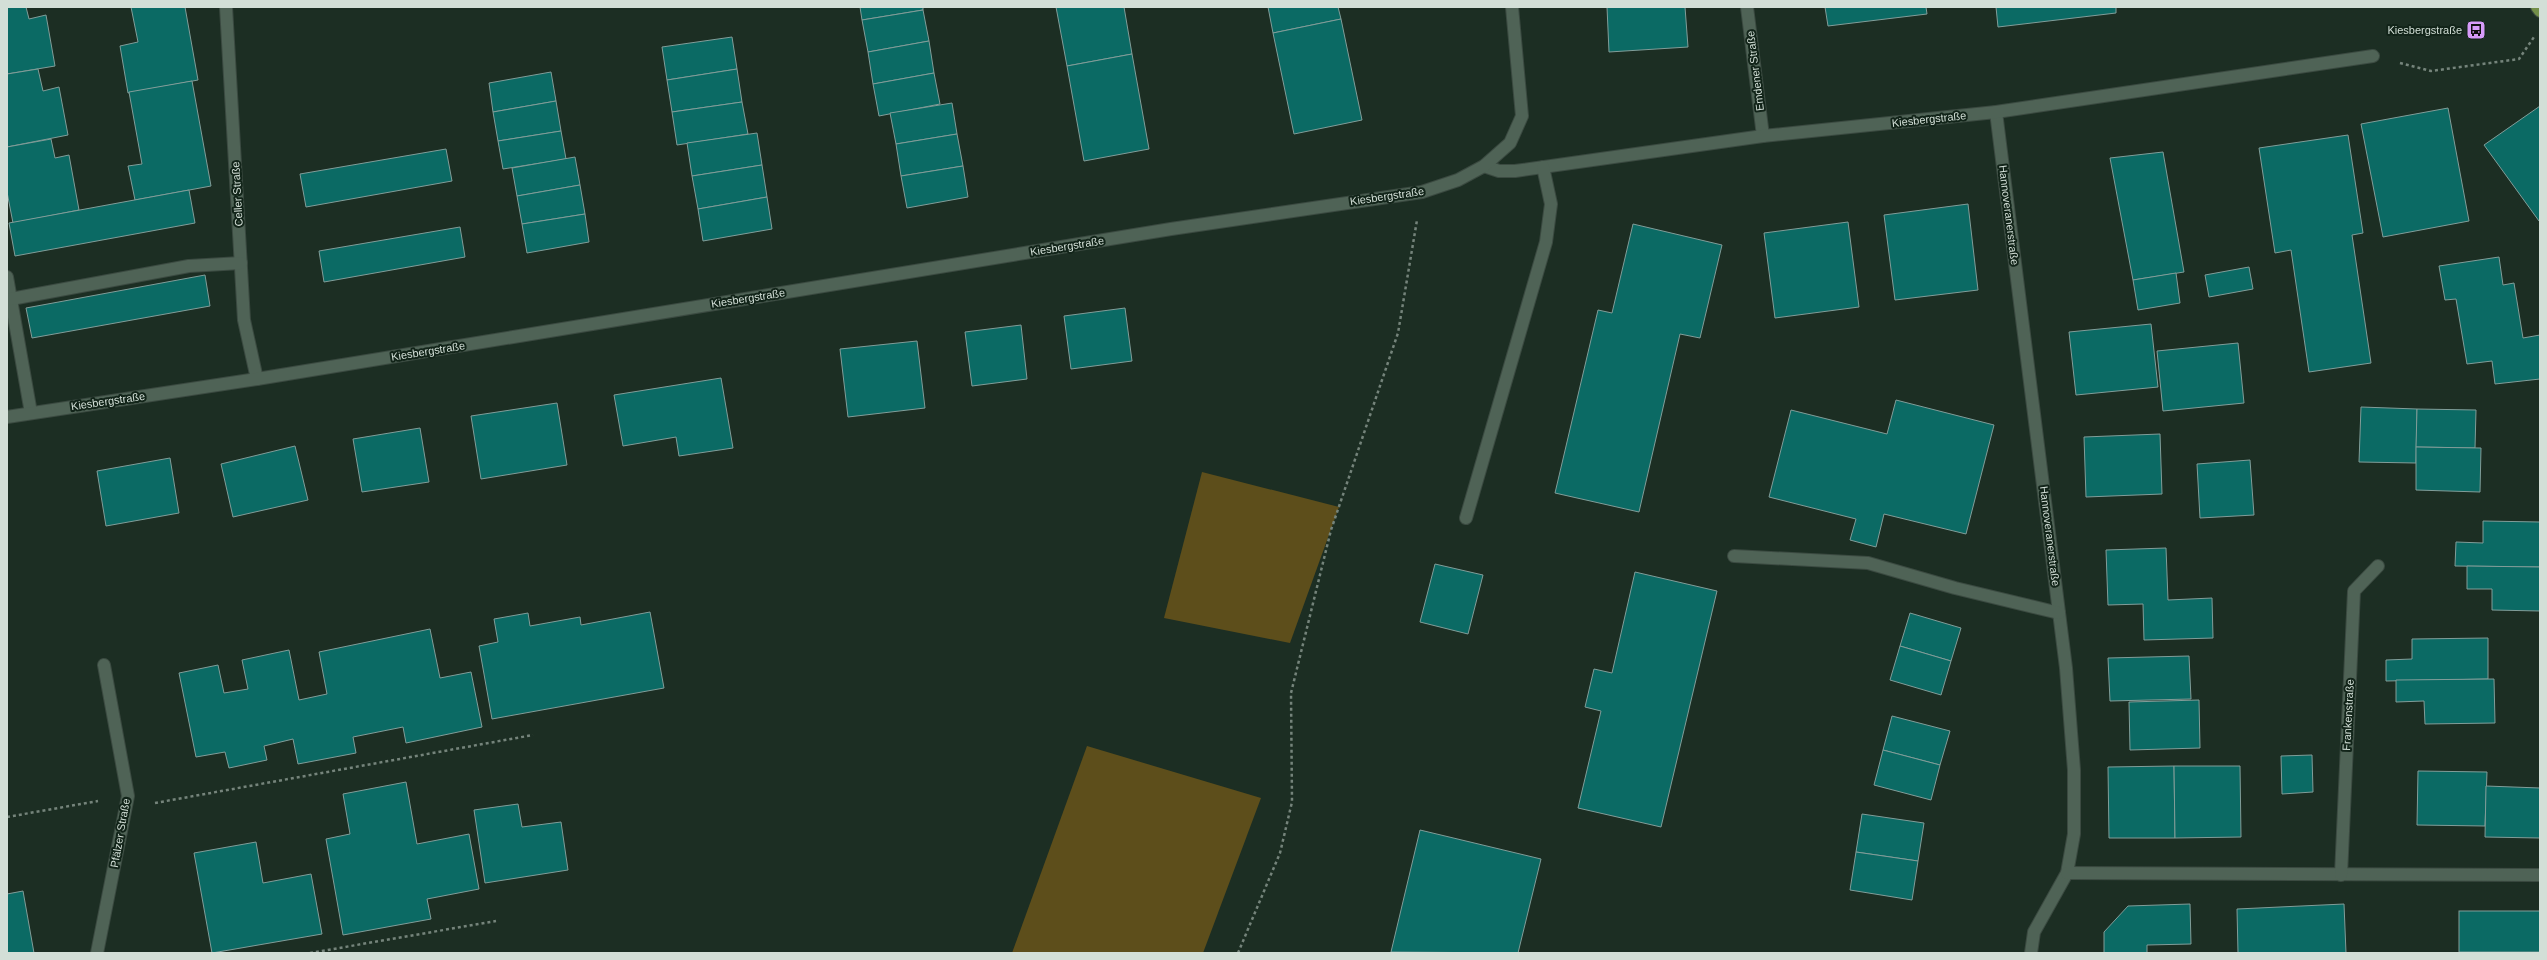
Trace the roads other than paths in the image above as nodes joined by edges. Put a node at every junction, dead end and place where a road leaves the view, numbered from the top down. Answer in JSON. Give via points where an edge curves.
{"nodes":[{"id":1,"x":226,"y":7,"type":"edge"},
{"id":2,"x":1512,"y":7,"type":"edge"},
{"id":3,"x":1748,"y":7,"type":"edge"},
{"id":4,"x":2537,"y":7,"type":"edge"},
{"id":5,"x":2540,"y":11,"type":"edge"},
{"id":6,"x":2373,"y":56,"type":"road end"},
{"id":7,"x":1996,"y":112,"type":"junction"},
{"id":8,"x":1763,"y":136,"type":"junction"},
{"id":9,"x":1484,"y":166,"type":"junction"},
{"id":10,"x":1543,"y":167,"type":"junction"},
{"id":11,"x":241,"y":263,"type":"junction"},
{"id":12,"x":7,"y":277,"type":"edge"},
{"id":13,"x":11,"y":300,"type":"junction"},
{"id":14,"x":257,"y":379,"type":"junction"},
{"id":15,"x":32,"y":413,"type":"junction"},
{"id":16,"x":7,"y":417,"type":"edge"},
{"id":17,"x":1466,"y":518,"type":"dead end"},
{"id":18,"x":1734,"y":556,"type":"dead end"},
{"id":19,"x":2378,"y":566,"type":"dead end"},
{"id":20,"x":2059,"y":613,"type":"junction"},
{"id":21,"x":104,"y":665,"type":"dead end"},
{"id":22,"x":2067,"y":873,"type":"junction"},
{"id":23,"x":2341,"y":874,"type":"junction"},
{"id":24,"x":2540,"y":875,"type":"edge"},
{"id":25,"x":97,"y":953,"type":"edge"},
{"id":26,"x":2031,"y":953,"type":"edge"}],
"edges":[{"from":1,"to":11,"type":"street","name":"Celler Straße"},
{"from":2,"to":9,"type":"street","name":"Kiesbergstraße","via":[[1522,116],[1510,143]]},
{"from":3,"to":8,"type":"street","name":"Emdener Straße"},
{"from":4,"to":5,"type":"main road"},
{"from":6,"to":7,"type":"street","name":"Kiesbergstraße"},
{"from":7,"to":8,"type":"street","name":"Kiesbergstraße"},
{"from":7,"to":20,"type":"street","name":"Hannoveranerstraße"},
{"from":8,"to":10,"type":"street","name":"Kiesbergstraße"},
{"from":9,"to":10,"type":"street","name":"Kiesbergstraße","via":[[1499,171]]},
{"from":9,"to":14,"type":"street","name":"Kiesbergstraße","via":[[1458,180],[1422,192],[1171,228]]},
{"from":10,"to":17,"type":"street","via":[[1551,204],[1546,242]]},
{"from":11,"to":13,"type":"street","via":[[189,266]]},
{"from":11,"to":14,"type":"street","name":"Celler Straße","via":[[244,320]]},
{"from":12,"to":13,"type":"street"},
{"from":13,"to":15,"type":"street"},
{"from":14,"to":15,"type":"street","name":"Kiesbergstraße"},
{"from":15,"to":16,"type":"street","name":"Kiesbergstraße"},
{"from":18,"to":20,"type":"street","via":[[1868,563],[1955,588]]},
{"from":19,"to":23,"type":"street","name":"Frankenstraße","via":[[2354,591]]},
{"from":20,"to":22,"type":"street","name":"Hannoveranerstraße","via":[[2074,770],[2074,834]]},
{"from":21,"to":25,"type":"street","name":"Pfälzer Straße","via":[[128,796]]},
{"from":22,"to":23,"type":"street"},
{"from":22,"to":26,"type":"street","name":"Hannoveranerstraße","via":[[2034,932]]},
{"from":23,"to":24,"type":"street"}]}
